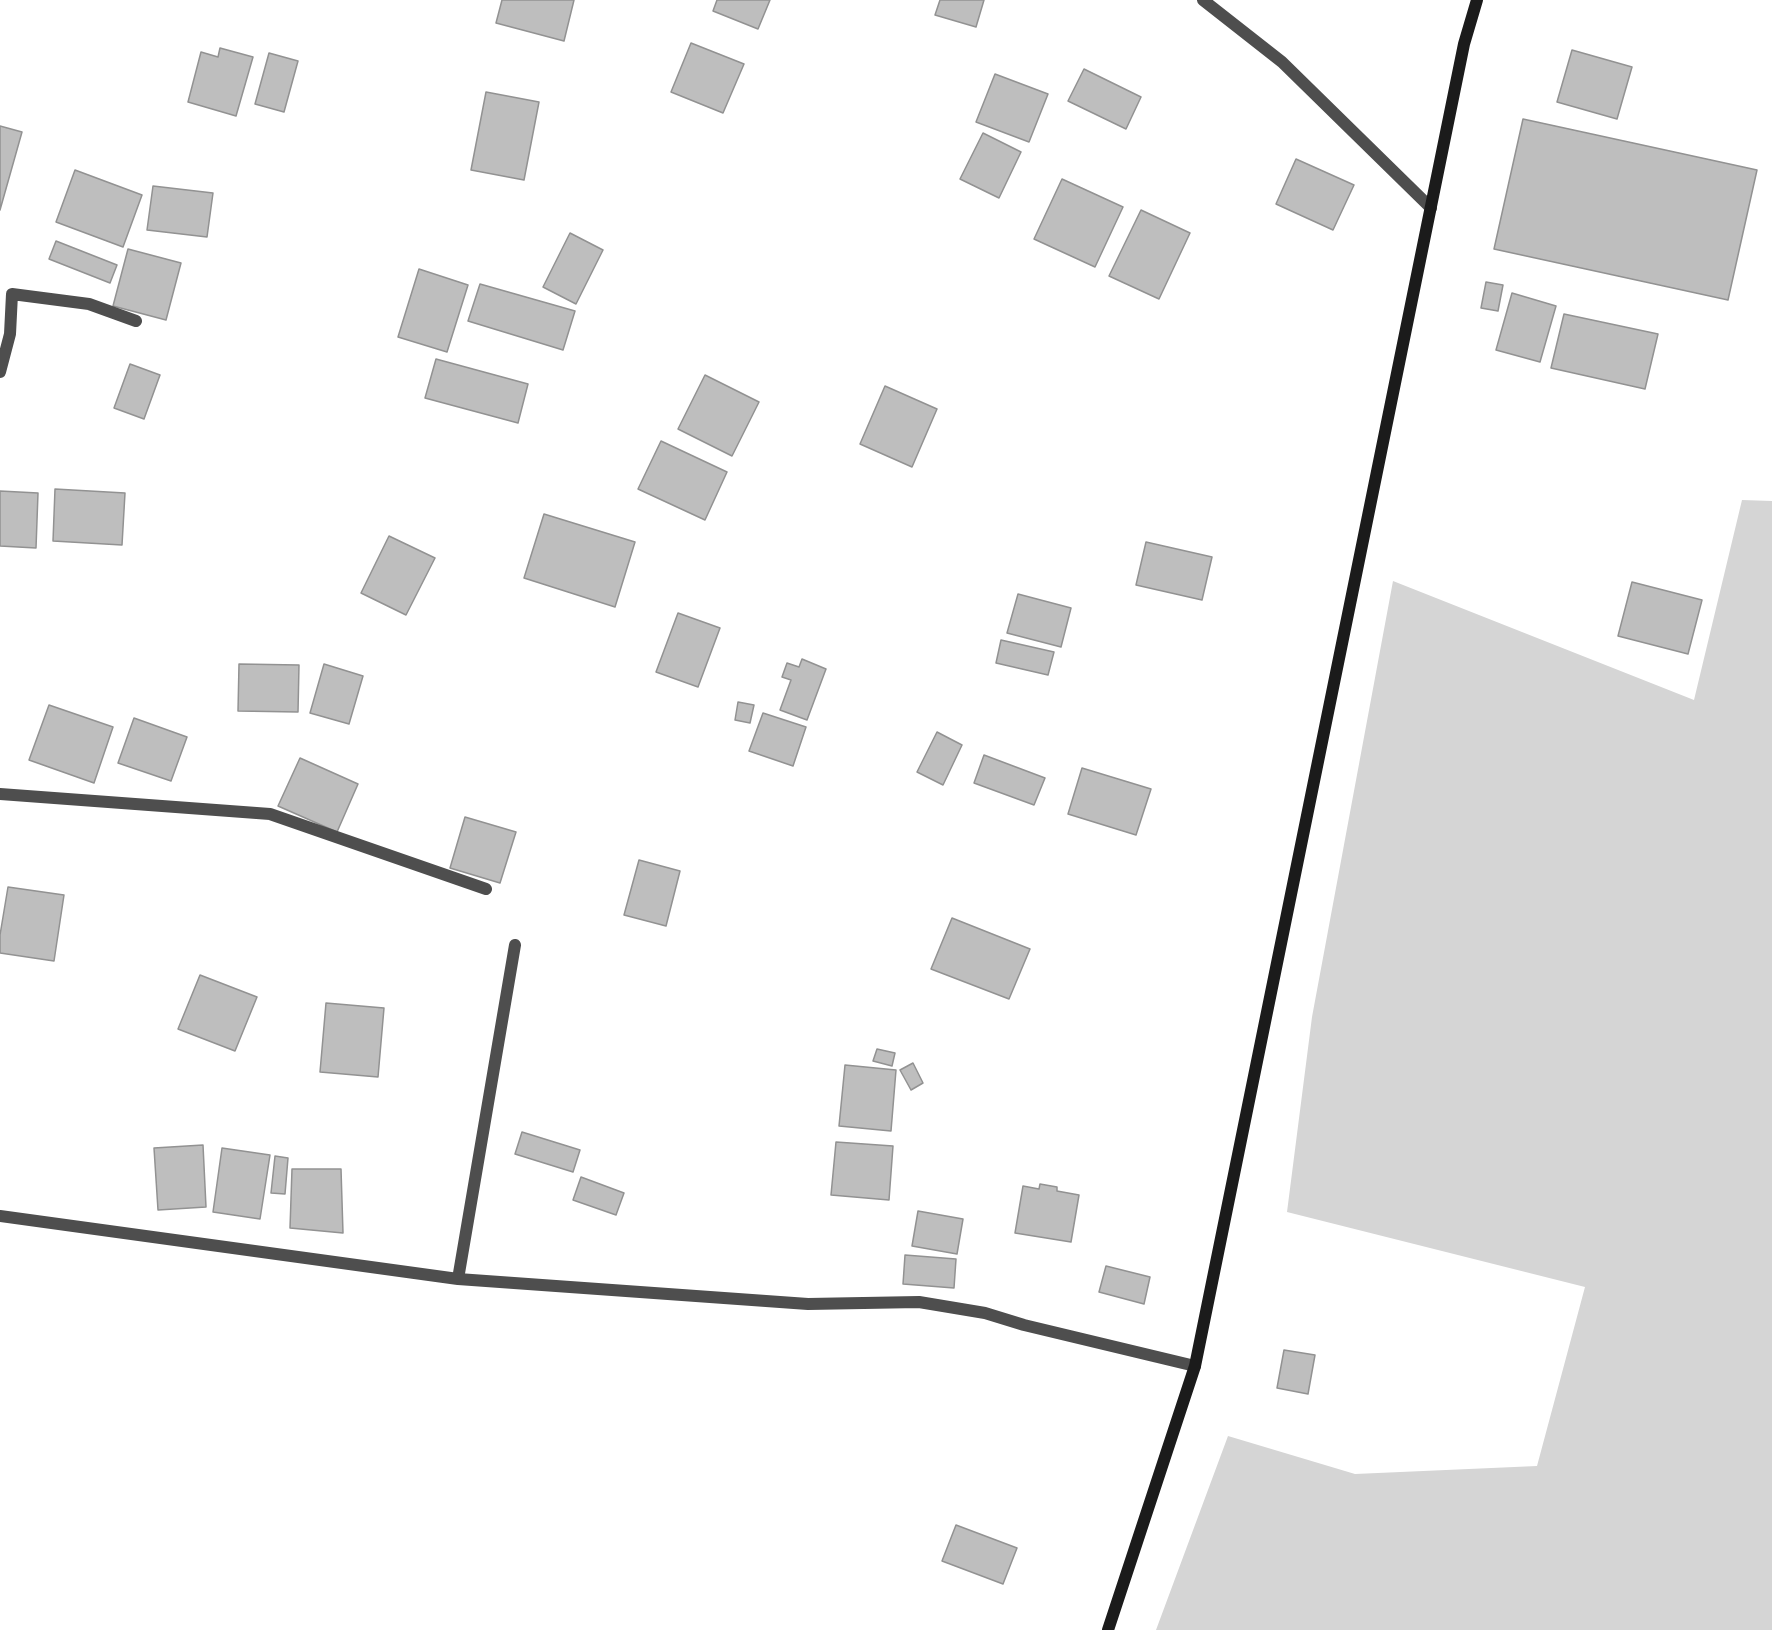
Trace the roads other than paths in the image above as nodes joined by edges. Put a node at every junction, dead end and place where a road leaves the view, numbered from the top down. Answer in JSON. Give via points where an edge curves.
{"nodes":[{"id":1,"x":1203,"y":0,"type":"edge"},
{"id":2,"x":1477,"y":0,"type":"edge"},
{"id":3,"x":1431,"y":208,"type":"junction"},
{"id":4,"x":6,"y":294,"type":"edge"},
{"id":5,"x":136,"y":321,"type":"dead end"},
{"id":6,"x":0,"y":372,"type":"edge"},
{"id":7,"x":0,"y":794,"type":"edge"},
{"id":8,"x":486,"y":889,"type":"dead end"},
{"id":9,"x":515,"y":945,"type":"dead end"},
{"id":10,"x":0,"y":1216,"type":"edge"},
{"id":11,"x":458,"y":1279,"type":"junction"},
{"id":12,"x":1194,"y":1366,"type":"junction"},
{"id":13,"x":1108,"y":1630,"type":"edge"}],
"edges":[{"from":1,"to":3,"type":"street","via":[[1282,62]]},
{"from":2,"to":3,"type":"main road","via":[[1464,44]]},
{"from":3,"to":12,"type":"main road"},
{"from":4,"to":5,"type":"street","via":[[88,304]]},
{"from":4,"to":6,"type":"street","via":[[10,334]]},
{"from":7,"to":8,"type":"street","via":[[270,814]]},
{"from":9,"to":11,"type":"street"},
{"from":10,"to":11,"type":"street"},
{"from":11,"to":12,"type":"street","via":[[808,1304],[919,1302],[985,1313]]},
{"from":12,"to":13,"type":"main road"}]}
